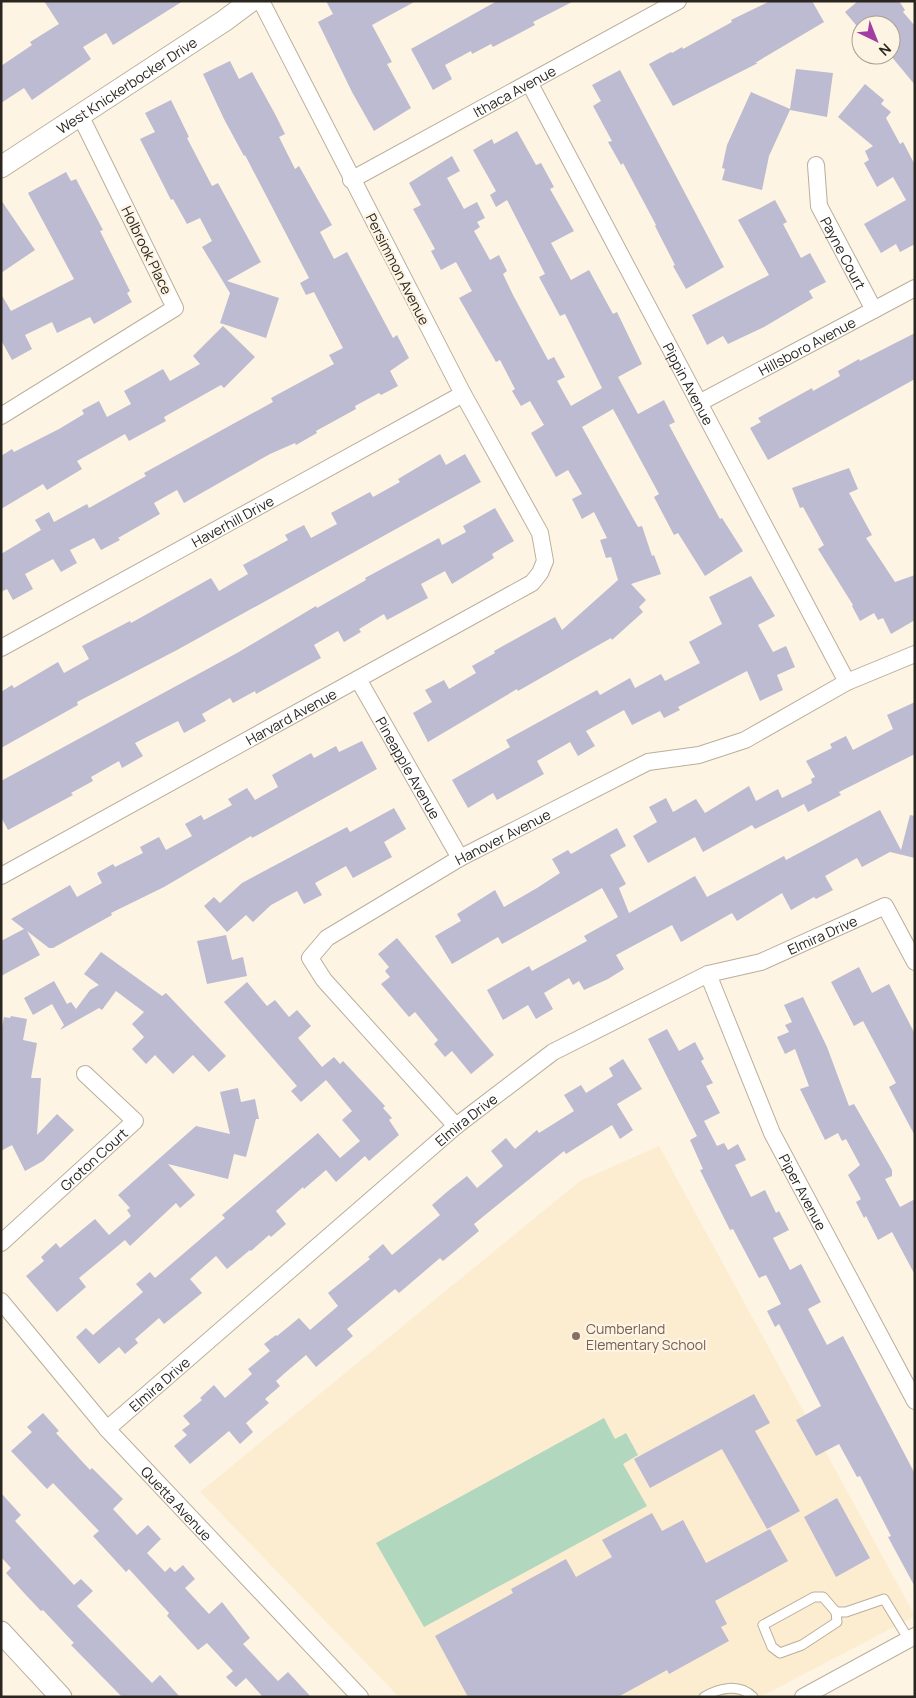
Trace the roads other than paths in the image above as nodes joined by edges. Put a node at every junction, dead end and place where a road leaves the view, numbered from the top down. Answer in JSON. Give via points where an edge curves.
{"nodes":[{"id":1,"x":251,"y":1,"type":"edge"},
{"id":2,"x":261,"y":1,"type":"edge"},
{"id":3,"x":678,"y":1,"type":"edge"},
{"id":4,"x":530,"y":84,"type":"junction"},
{"id":5,"x":80,"y":115,"type":"junction"},
{"id":6,"x":816,"y":165,"type":"dead end"},
{"id":7,"x":1,"y":167,"type":"edge"},
{"id":8,"x":351,"y":180,"type":"junction"},
{"id":9,"x":915,"y":288,"type":"edge"},
{"id":10,"x":874,"y":310,"type":"junction"},
{"id":11,"x":463,"y":394,"type":"junction"},
{"id":12,"x":699,"y":403,"type":"junction"},
{"id":13,"x":1,"y":416,"type":"edge"},
{"id":14,"x":540,"y":533,"type":"joint"},
{"id":15,"x":1,"y":648,"type":"edge"},
{"id":16,"x":915,"y":654,"type":"edge"},
{"id":17,"x":358,"y":679,"type":"junction"},
{"id":18,"x":847,"y":682,"type":"junction"},
{"id":19,"x":460,"y":858,"type":"junction"},
{"id":20,"x":1,"y":876,"type":"edge"},
{"id":21,"x":915,"y":962,"type":"edge"},
{"id":22,"x":708,"y":974,"type":"junction"},
{"id":23,"x":85,"y":1074,"type":"dead end"},
{"id":24,"x":456,"y":1126,"type":"junction"},
{"id":25,"x":1,"y":1243,"type":"edge"},
{"id":26,"x":1,"y":1301,"type":"edge"},
{"id":27,"x":915,"y":1402,"type":"edge"},
{"id":28,"x":107,"y":1429,"type":"junction"},
{"id":29,"x":836,"y":1612,"type":"junction"},
{"id":30,"x":1,"y":1632,"type":"edge"},
{"id":31,"x":912,"y":1638,"type":"edge"},
{"id":32,"x":61,"y":1697,"type":"edge"},
{"id":33,"x":360,"y":1697,"type":"edge"},
{"id":34,"x":704,"y":1697,"type":"edge"},
{"id":35,"x":753,"y":1697,"type":"edge"},
{"id":36,"x":803,"y":1697,"type":"edge"}],
"edges":[{"from":1,"to":5,"type":"street","name":"West Knickerbocker Drive"},
{"from":2,"to":8,"type":"street","name":"Persimmon Avenue"},
{"from":3,"to":4,"type":"street","name":"Ithaca Avenue"},
{"from":4,"to":8,"type":"street","name":"Ithaca Avenue"},
{"from":4,"to":12,"type":"street","name":"Pippin Avenue"},
{"from":5,"to":7,"type":"street","name":"West Knickerbocker Drive"},
{"from":5,"to":13,"type":"street","name":"Holbrook Place","via":[[175,308]]},
{"from":6,"to":10,"type":"street","name":"Payne Court","via":[[819,206]]},
{"from":8,"to":11,"type":"street","name":"Persimmon Avenue"},
{"from":9,"to":10,"type":"street","name":"Hillsboro Avenue"},
{"from":10,"to":12,"type":"street","name":"Hillsboro Avenue"},
{"from":11,"to":14,"type":"street","name":"Persimmon Avenue"},
{"from":11,"to":15,"type":"street","name":"Haverhill Drive"},
{"from":12,"to":18,"type":"street","name":"Pippin Avenue"},
{"from":14,"to":17,"type":"street","name":"Harvard Avenue","via":[[545,561],[532,583]]},
{"from":16,"to":18,"type":"street","name":"Hanover Avenue"},
{"from":17,"to":19,"type":"street","name":"Pineapple Avenue"},
{"from":17,"to":20,"type":"street","name":"Harvard Avenue"},
{"from":18,"to":19,"type":"street","name":"Hanover Avenue","via":[[745,740],[699,755],[648,762]]},
{"from":19,"to":24,"type":"street","name":"Hanover Avenue","via":[[327,938],[310,958],[324,980]]},
{"from":21,"to":22,"type":"street","name":"Elmira Drive","via":[[885,906],[761,962]]},
{"from":22,"to":24,"type":"street","name":"Elmira Drive","via":[[553,1052]]},
{"from":22,"to":27,"type":"street","name":"Piper Avenue","via":[[772,1132]]},
{"from":23,"to":25,"type":"street","name":"Groton Court","via":[[135,1121]]},
{"from":24,"to":28,"type":"street","name":"Elmira Drive"},
{"from":26,"to":28,"type":"street","name":"Quetta Avenue"},
{"from":28,"to":33,"type":"street","name":"Quetta Avenue"},
{"from":29,"to":29,"type":"lane","via":[[823,1597],[814,1597],[763,1625],[772,1647],[780,1653],[802,1645],[833,1626],[837,1622]]},
{"from":29,"to":31,"type":"lane","via":[[846,1612],[884,1599]]},
{"from":30,"to":32,"type":"street"},
{"from":31,"to":36,"type":"street"},
{"from":34,"to":35,"type":"lane","via":[[717,1690],[737,1688]]}]}
